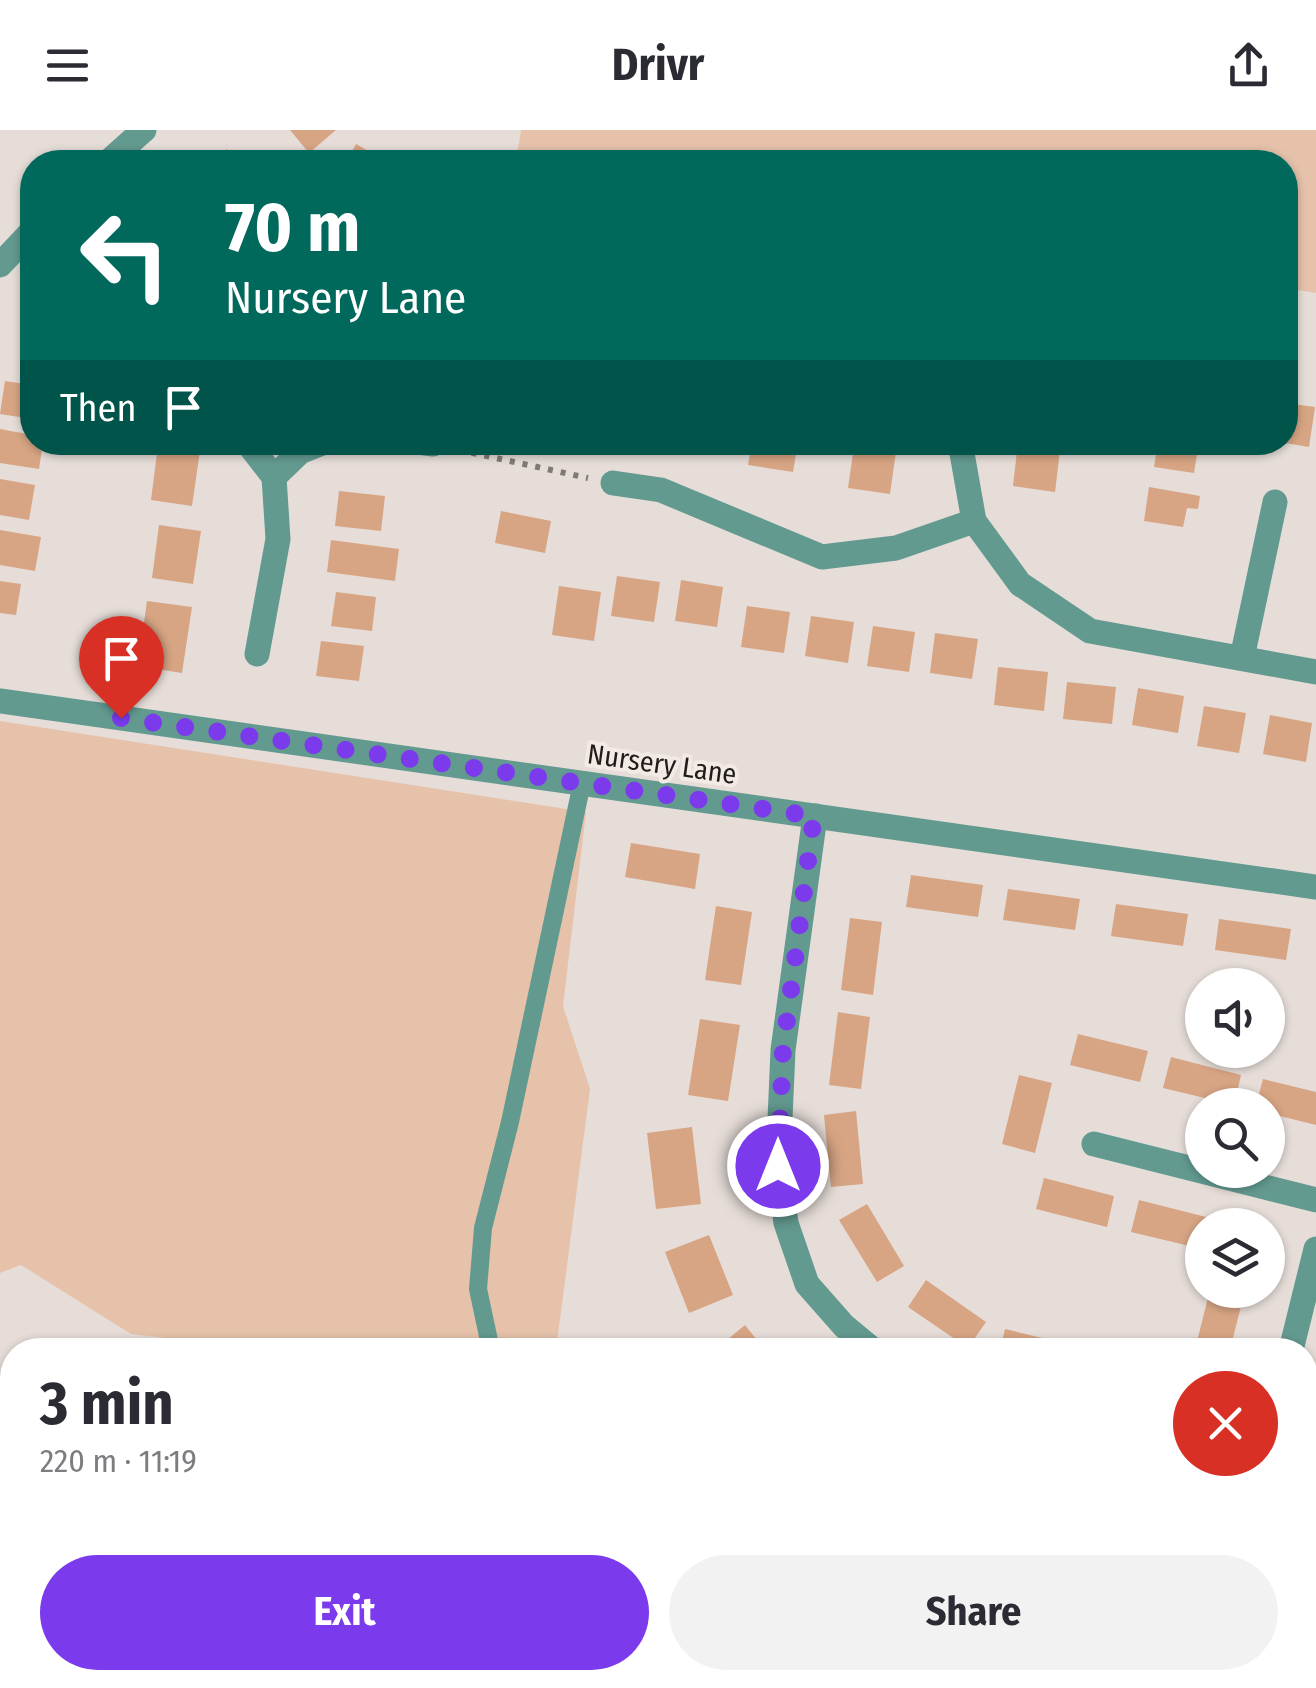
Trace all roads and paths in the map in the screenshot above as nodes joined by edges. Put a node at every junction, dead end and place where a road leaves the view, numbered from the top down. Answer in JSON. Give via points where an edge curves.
{"nodes":[{"id":1,"x":144,"y":130,"type":"edge"},
{"id":2,"x":122,"y":150,"type":"edge"},
{"id":3,"x":257,"y":455,"type":"edge"},
{"id":4,"x":297,"y":455,"type":"edge"},
{"id":5,"x":482,"y":455,"type":"edge"},
{"id":6,"x":962,"y":455,"type":"edge"},
{"id":7,"x":274,"y":477,"type":"junction"},
{"id":8,"x":612,"y":483,"type":"joint"},
{"id":9,"x":1275,"y":502,"type":"dead end"},
{"id":10,"x":974,"y":520,"type":"junction"},
{"id":11,"x":257,"y":654,"type":"dead end"},
{"id":12,"x":1242,"y":658,"type":"junction"},
{"id":13,"x":1316,"y":672,"type":"edge"},
{"id":14,"x":0,"y":701,"type":"edge"},
{"id":15,"x":582,"y":783,"type":"junction"},
{"id":16,"x":814,"y":816,"type":"junction"},
{"id":17,"x":1316,"y":886,"type":"edge"},
{"id":18,"x":1094,"y":1144,"type":"dead end"},
{"id":19,"x":1316,"y":1200,"type":"edge"},
{"id":20,"x":1316,"y":1249,"type":"edge"},
{"id":21,"x":488,"y":1338,"type":"edge"},
{"id":22,"x":858,"y":1338,"type":"edge"},
{"id":23,"x":1294,"y":1338,"type":"edge"}],
"edges":[{"from":1,"to":2,"type":"street"},
{"from":3,"to":7,"type":"street"},
{"from":4,"to":7,"type":"street"},
{"from":5,"to":8,"type":"path"},
{"from":6,"to":10,"type":"street"},
{"from":7,"to":11,"type":"street","via":[[278,539]]},
{"from":8,"to":10,"type":"street","via":[[662,490],[822,557],[896,548]]},
{"from":9,"to":12,"type":"street"},
{"from":10,"to":12,"type":"street","via":[[1020,584],[1090,632]]},
{"from":12,"to":13,"type":"street"},
{"from":14,"to":15,"type":"street","name":"Nursery Lane"},
{"from":15,"to":16,"type":"street","name":"Nursery Lane"},
{"from":15,"to":21,"type":"lane","via":[[484,1228],[478,1289]]},
{"from":16,"to":17,"type":"street","name":"Nursery Lane"},
{"from":16,"to":22,"type":"street","via":[[783,1050],[778,1166],[786,1223],[807,1284]]},
{"from":18,"to":19,"type":"street"},
{"from":20,"to":23,"type":"street"}]}
